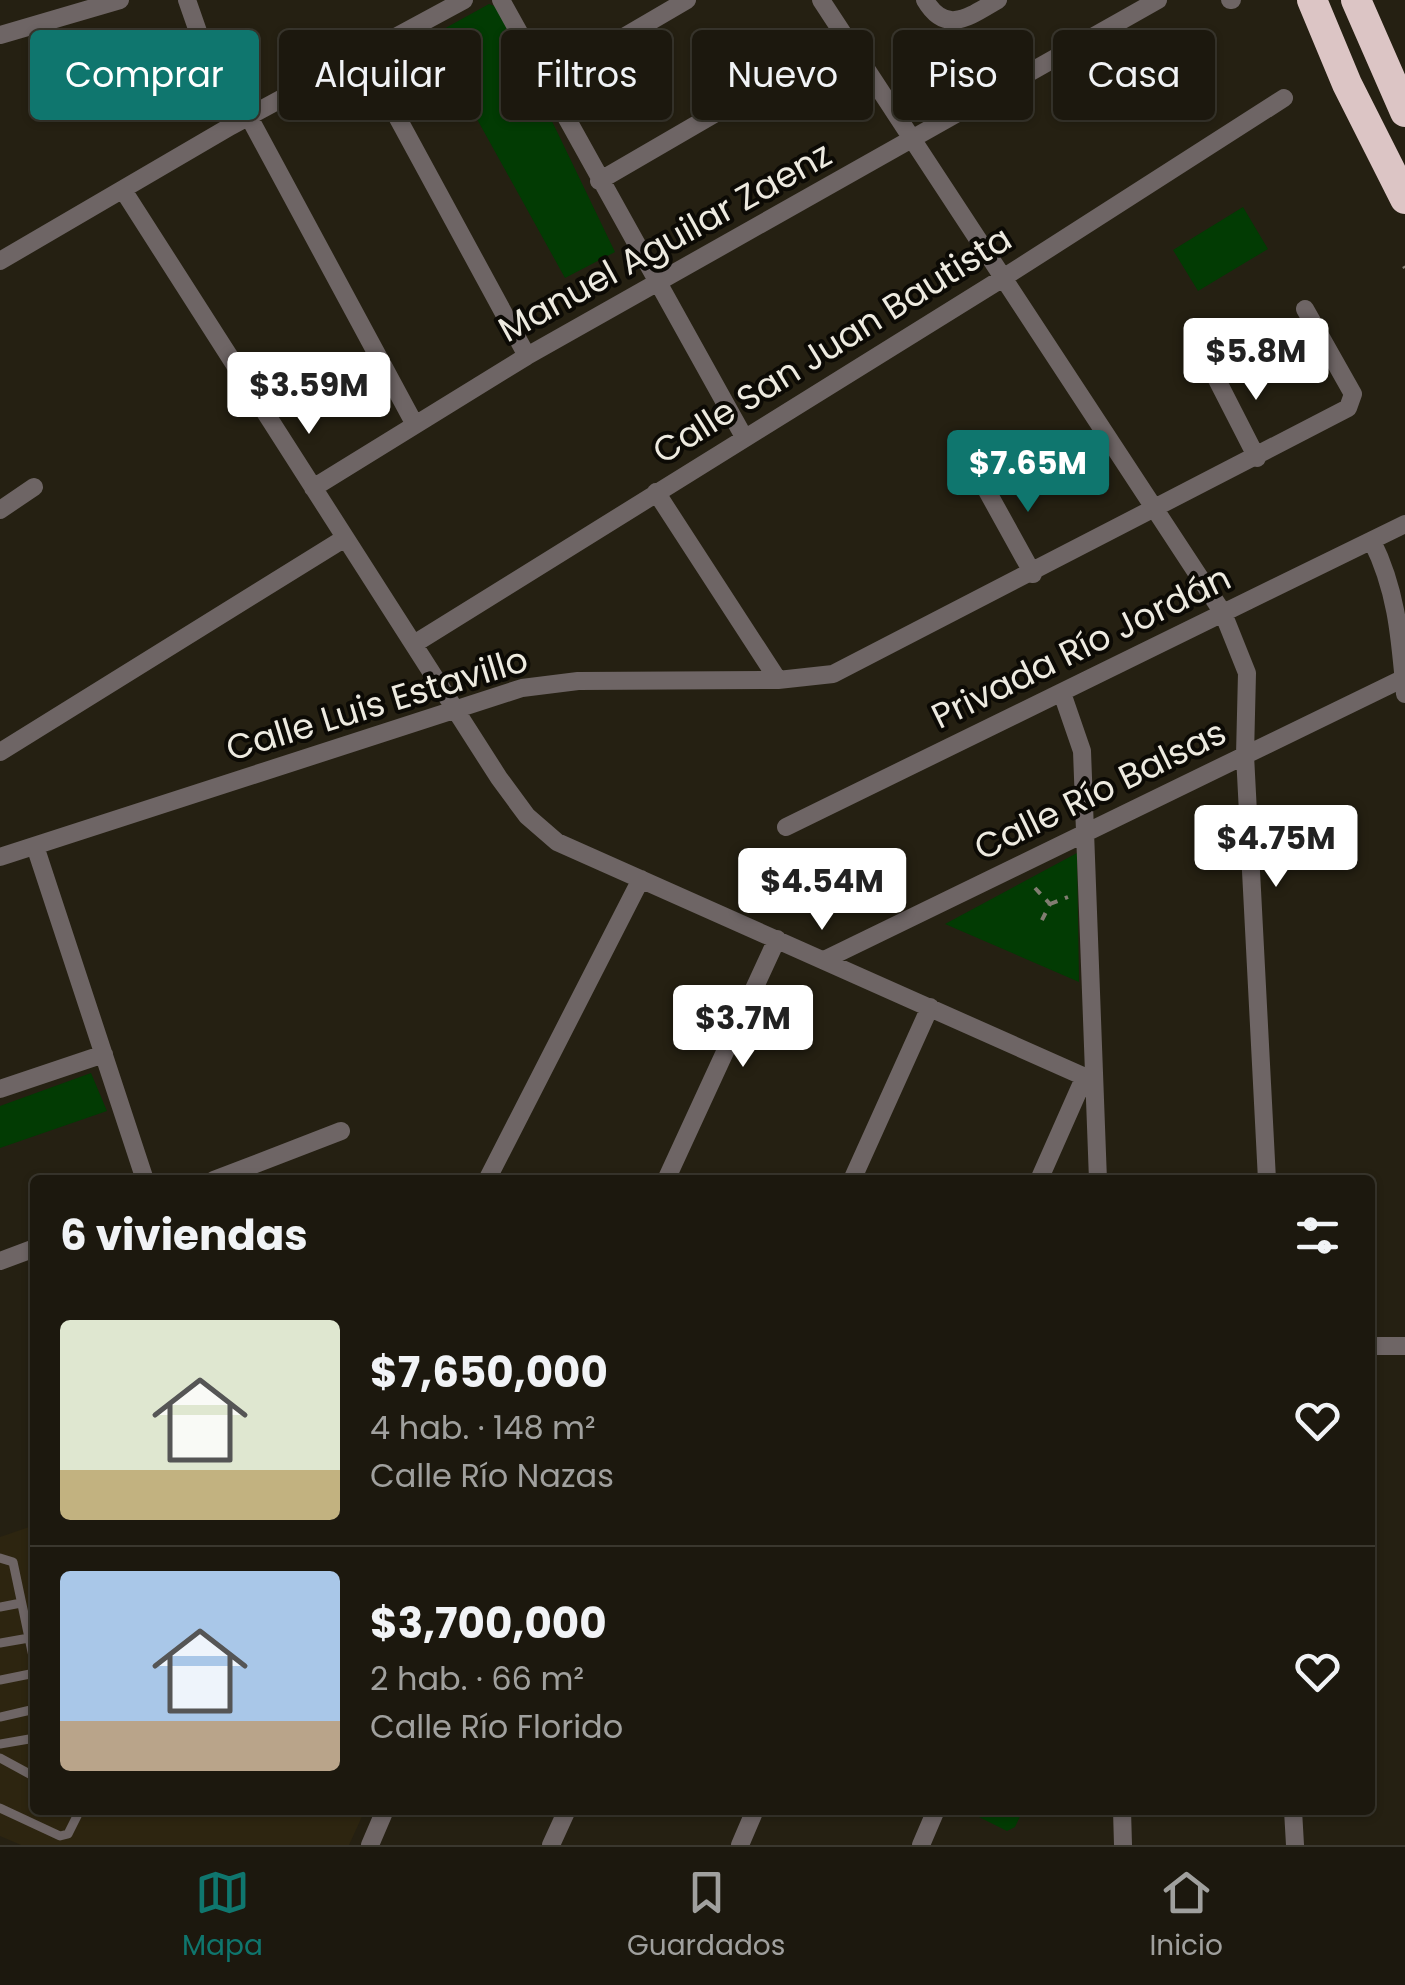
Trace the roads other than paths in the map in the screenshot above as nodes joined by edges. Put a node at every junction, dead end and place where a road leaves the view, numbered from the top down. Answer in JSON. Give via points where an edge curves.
{"nodes":[{"id":1,"x":120,"y":0,"type":"edge"},
{"id":2,"x":187,"y":0,"type":"edge"},
{"id":3,"x":464,"y":0,"type":"edge"},
{"id":4,"x":501,"y":0,"type":"edge"},
{"id":5,"x":687,"y":0,"type":"edge"},
{"id":6,"x":822,"y":0,"type":"edge"},
{"id":7,"x":924,"y":0,"type":"edge"},
{"id":8,"x":998,"y":0,"type":"edge"},
{"id":9,"x":1158,"y":0,"type":"edge"},
{"id":10,"x":1312,"y":0,"type":"edge"},
{"id":11,"x":1356,"y":0,"type":"edge"},
{"id":12,"x":408,"y":30,"type":"edge"},
{"id":13,"x":517,"y":30,"type":"edge"},
{"id":14,"x":636,"y":30,"type":"edge"},
{"id":15,"x":841,"y":30,"type":"edge"},
{"id":16,"x":0,"y":35,"type":"edge"},
{"id":17,"x":873,"y":80,"type":"edge"},
{"id":18,"x":1284,"y":98,"type":"dead end"},
{"id":19,"x":1405,"y":112,"type":"edge"},
{"id":20,"x":242,"y":120,"type":"edge"},
{"id":21,"x":251,"y":120,"type":"edge"},
{"id":22,"x":399,"y":120,"type":"edge"},
{"id":23,"x":566,"y":120,"type":"edge"},
{"id":24,"x":704,"y":120,"type":"edge"},
{"id":25,"x":231,"y":126,"type":"junction"},
{"id":26,"x":912,"y":140,"type":"junction"},
{"id":27,"x":598,"y":181,"type":"junction"},
{"id":28,"x":123,"y":190,"type":"junction"},
{"id":29,"x":1405,"y":199,"type":"edge"},
{"id":30,"x":0,"y":260,"type":"edge"},
{"id":31,"x":1004,"y":278,"type":"junction"},
{"id":32,"x":656,"y":283,"type":"junction"},
{"id":33,"x":1305,"y":309,"type":"dead end"},
{"id":34,"x":527,"y":356,"type":"junction"},
{"id":35,"x":1212,"y":370,"type":"dead end"},
{"id":36,"x":414,"y":423,"type":"junction"},
{"id":37,"x":744,"y":437,"type":"junction"},
{"id":38,"x":1258,"y":458,"type":"junction"},
{"id":39,"x":981,"y":480,"type":"dead end"},
{"id":40,"x":34,"y":487,"type":"dead end"},
{"id":41,"x":314,"y":488,"type":"junction"},
{"id":42,"x":656,"y":492,"type":"junction"},
{"id":43,"x":0,"y":510,"type":"edge"},
{"id":44,"x":1153,"y":510,"type":"junction"},
{"id":45,"x":1405,"y":524,"type":"edge"},
{"id":46,"x":345,"y":538,"type":"junction"},
{"id":47,"x":1372,"y":541,"type":"junction"},
{"id":48,"x":1033,"y":574,"type":"junction"},
{"id":49,"x":1223,"y":613,"type":"junction"},
{"id":50,"x":414,"y":644,"type":"junction"},
{"id":51,"x":778,"y":680,"type":"junction"},
{"id":52,"x":1404,"y":686,"type":"edge"},
{"id":53,"x":1062,"y":692,"type":"junction"},
{"id":54,"x":456,"y":709,"type":"junction"},
{"id":55,"x":2,"y":746,"type":"edge"},
{"id":56,"x":1245,"y":756,"type":"junction"},
{"id":57,"x":786,"y":828,"type":"dead end"},
{"id":58,"x":1086,"y":833,"type":"junction"},
{"id":59,"x":36,"y":849,"type":"junction"},
{"id":60,"x":0,"y":857,"type":"edge"},
{"id":61,"x":641,"y":879,"type":"junction"},
{"id":62,"x":776,"y":939,"type":"junction"},
{"id":63,"x":824,"y":960,"type":"junction"},
{"id":64,"x":930,"y":1007,"type":"junction"},
{"id":65,"x":104,"y":1054,"type":"junction"},
{"id":66,"x":1089,"y":1078,"type":"junction"},
{"id":67,"x":0,"y":1089,"type":"edge"},
{"id":68,"x":342,"y":1131,"type":"dead end"},
{"id":69,"x":143,"y":1175,"type":"edge"},
{"id":70,"x":227,"y":1175,"type":"edge"},
{"id":71,"x":490,"y":1175,"type":"edge"},
{"id":72,"x":668,"y":1175,"type":"edge"},
{"id":73,"x":854,"y":1175,"type":"edge"},
{"id":74,"x":1040,"y":1175,"type":"edge"},
{"id":75,"x":1098,"y":1175,"type":"edge"},
{"id":76,"x":1267,"y":1175,"type":"edge"},
{"id":77,"x":30,"y":1250,"type":"edge"},
{"id":78,"x":0,"y":1261,"type":"edge"},
{"id":79,"x":1375,"y":1346,"type":"edge"},
{"id":80,"x":1405,"y":1346,"type":"edge"},
{"id":81,"x":0,"y":1558,"type":"edge"},
{"id":82,"x":21,"y":1602,"type":"junction"},
{"id":83,"x":0,"y":1607,"type":"edge"},
{"id":84,"x":29,"y":1638,"type":"junction"},
{"id":85,"x":0,"y":1643,"type":"edge"},
{"id":86,"x":30,"y":1643,"type":"edge"},
{"id":87,"x":30,"y":1671,"type":"edge"},
{"id":88,"x":0,"y":1680,"type":"edge"},
{"id":89,"x":30,"y":1709,"type":"edge"},
{"id":90,"x":0,"y":1717,"type":"edge"},
{"id":91,"x":30,"y":1739,"type":"edge"},
{"id":92,"x":0,"y":1744,"type":"edge"},
{"id":93,"x":0,"y":1758,"type":"edge"},
{"id":94,"x":30,"y":1774,"type":"edge"},
{"id":95,"x":0,"y":1808,"type":"edge"},
{"id":96,"x":78,"y":1815,"type":"edge"},
{"id":97,"x":383,"y":1815,"type":"edge"},
{"id":98,"x":564,"y":1815,"type":"edge"},
{"id":99,"x":754,"y":1815,"type":"edge"},
{"id":100,"x":934,"y":1815,"type":"edge"},
{"id":101,"x":1122,"y":1815,"type":"edge"},
{"id":102,"x":1293,"y":1815,"type":"edge"},
{"id":103,"x":370,"y":1845,"type":"edge"},
{"id":104,"x":550,"y":1845,"type":"edge"},
{"id":105,"x":740,"y":1845,"type":"edge"},
{"id":106,"x":921,"y":1845,"type":"edge"},
{"id":107,"x":1124,"y":1845,"type":"edge"},
{"id":108,"x":1295,"y":1845,"type":"edge"}],
"edges":[{"from":1,"to":16,"type":"street"},
{"from":2,"to":25,"type":"street"},
{"from":3,"to":12,"type":"street"},
{"from":4,"to":13,"type":"street"},
{"from":5,"to":14,"type":"street"},
{"from":6,"to":15,"type":"street"},
{"from":7,"to":8,"type":"street","via":[[942,19],[967,18]]},
{"from":9,"to":26,"type":"street","name":"Manuel Aguilar Zaenz"},
{"from":10,"to":29,"type":"highway"},
{"from":11,"to":19,"type":"highway"},
{"from":17,"to":26,"type":"street"},
{"from":18,"to":31,"type":"street","name":"Calle San Juan Bautista"},
{"from":20,"to":25,"type":"street"},
{"from":21,"to":36,"type":"street"},
{"from":22,"to":34,"type":"street"},
{"from":23,"to":27,"type":"street"},
{"from":24,"to":27,"type":"street"},
{"from":25,"to":28,"type":"street"},
{"from":26,"to":31,"type":"street"},
{"from":26,"to":32,"type":"street","name":"Manuel Aguilar Zaenz"},
{"from":27,"to":32,"type":"street"},
{"from":28,"to":30,"type":"street"},
{"from":28,"to":41,"type":"street"},
{"from":31,"to":37,"type":"street","name":"Calle San Juan Bautista"},
{"from":31,"to":44,"type":"street"},
{"from":32,"to":34,"type":"street","name":"Manuel Aguilar Zaenz"},
{"from":32,"to":37,"type":"street"},
{"from":33,"to":38,"type":"street","name":"Calle Luis Estavillo","via":[[1353,394],[1348,408]]},
{"from":34,"to":36,"type":"street","name":"Manuel Aguilar Zaenz"},
{"from":35,"to":38,"type":"street"},
{"from":36,"to":41,"type":"street","name":"Manuel Aguilar Zaenz"},
{"from":37,"to":42,"type":"street","name":"Calle San Juan Bautista"},
{"from":38,"to":44,"type":"street","name":"Calle Luis Estavillo"},
{"from":39,"to":48,"type":"street"},
{"from":40,"to":43,"type":"street"},
{"from":41,"to":46,"type":"street"},
{"from":42,"to":50,"type":"street","name":"Calle San Juan Bautista"},
{"from":42,"to":51,"type":"street"},
{"from":44,"to":48,"type":"street","name":"Calle Luis Estavillo"},
{"from":44,"to":49,"type":"street"},
{"from":45,"to":47,"type":"street","name":"Privada Río Jordán"},
{"from":46,"to":50,"type":"street"},
{"from":46,"to":55,"type":"street"},
{"from":47,"to":49,"type":"street","name":"Privada Río Jordán"},
{"from":47,"to":52,"type":"street","via":[[1398,609]]},
{"from":48,"to":51,"type":"street","name":"Calle Luis Estavillo","via":[[834,674]]},
{"from":49,"to":53,"type":"street","name":"Privada Río Jordán"},
{"from":49,"to":56,"type":"street","via":[[1246,673]]},
{"from":50,"to":54,"type":"street"},
{"from":51,"to":54,"type":"street","name":"Calle Luis Estavillo","via":[[544,684]]},
{"from":52,"to":56,"type":"street","name":"Calle Río Balsas"},
{"from":53,"to":57,"type":"street","name":"Privada Río Jordán"},
{"from":53,"to":58,"type":"street","via":[[1082,751]]},
{"from":54,"to":59,"type":"street","name":"Calle Luis Estavillo"},
{"from":54,"to":61,"type":"street","via":[[540,830]]},
{"from":56,"to":58,"type":"street","name":"Calle Río Balsas"},
{"from":56,"to":76,"type":"street"},
{"from":58,"to":63,"type":"street","name":"Calle Río Balsas"},
{"from":58,"to":66,"type":"street"},
{"from":59,"to":60,"type":"street","name":"Calle Luis Estavillo"},
{"from":59,"to":65,"type":"street"},
{"from":61,"to":62,"type":"street"},
{"from":61,"to":71,"type":"street"},
{"from":62,"to":63,"type":"street"},
{"from":62,"to":72,"type":"street"},
{"from":63,"to":64,"type":"street"},
{"from":64,"to":66,"type":"street"},
{"from":64,"to":73,"type":"street"},
{"from":65,"to":67,"type":"street"},
{"from":65,"to":69,"type":"street"},
{"from":66,"to":74,"type":"street"},
{"from":66,"to":75,"type":"street"},
{"from":68,"to":70,"type":"street"},
{"from":77,"to":78,"type":"street"},
{"from":79,"to":80,"type":"street"},
{"from":81,"to":82,"type":"lane","via":[[13,1562]]},
{"from":82,"to":83,"type":"lane"},
{"from":82,"to":84,"type":"lane"},
{"from":84,"to":85,"type":"lane"},
{"from":84,"to":86,"type":"lane"},
{"from":87,"to":88,"type":"lane"},
{"from":89,"to":90,"type":"lane"},
{"from":91,"to":92,"type":"lane"},
{"from":93,"to":94,"type":"lane"},
{"from":95,"to":96,"type":"lane","via":[[60,1836]]},
{"from":97,"to":103,"type":"street"},
{"from":98,"to":104,"type":"street"},
{"from":99,"to":105,"type":"street"},
{"from":100,"to":106,"type":"street"},
{"from":101,"to":107,"type":"street"},
{"from":102,"to":108,"type":"street"}]}
